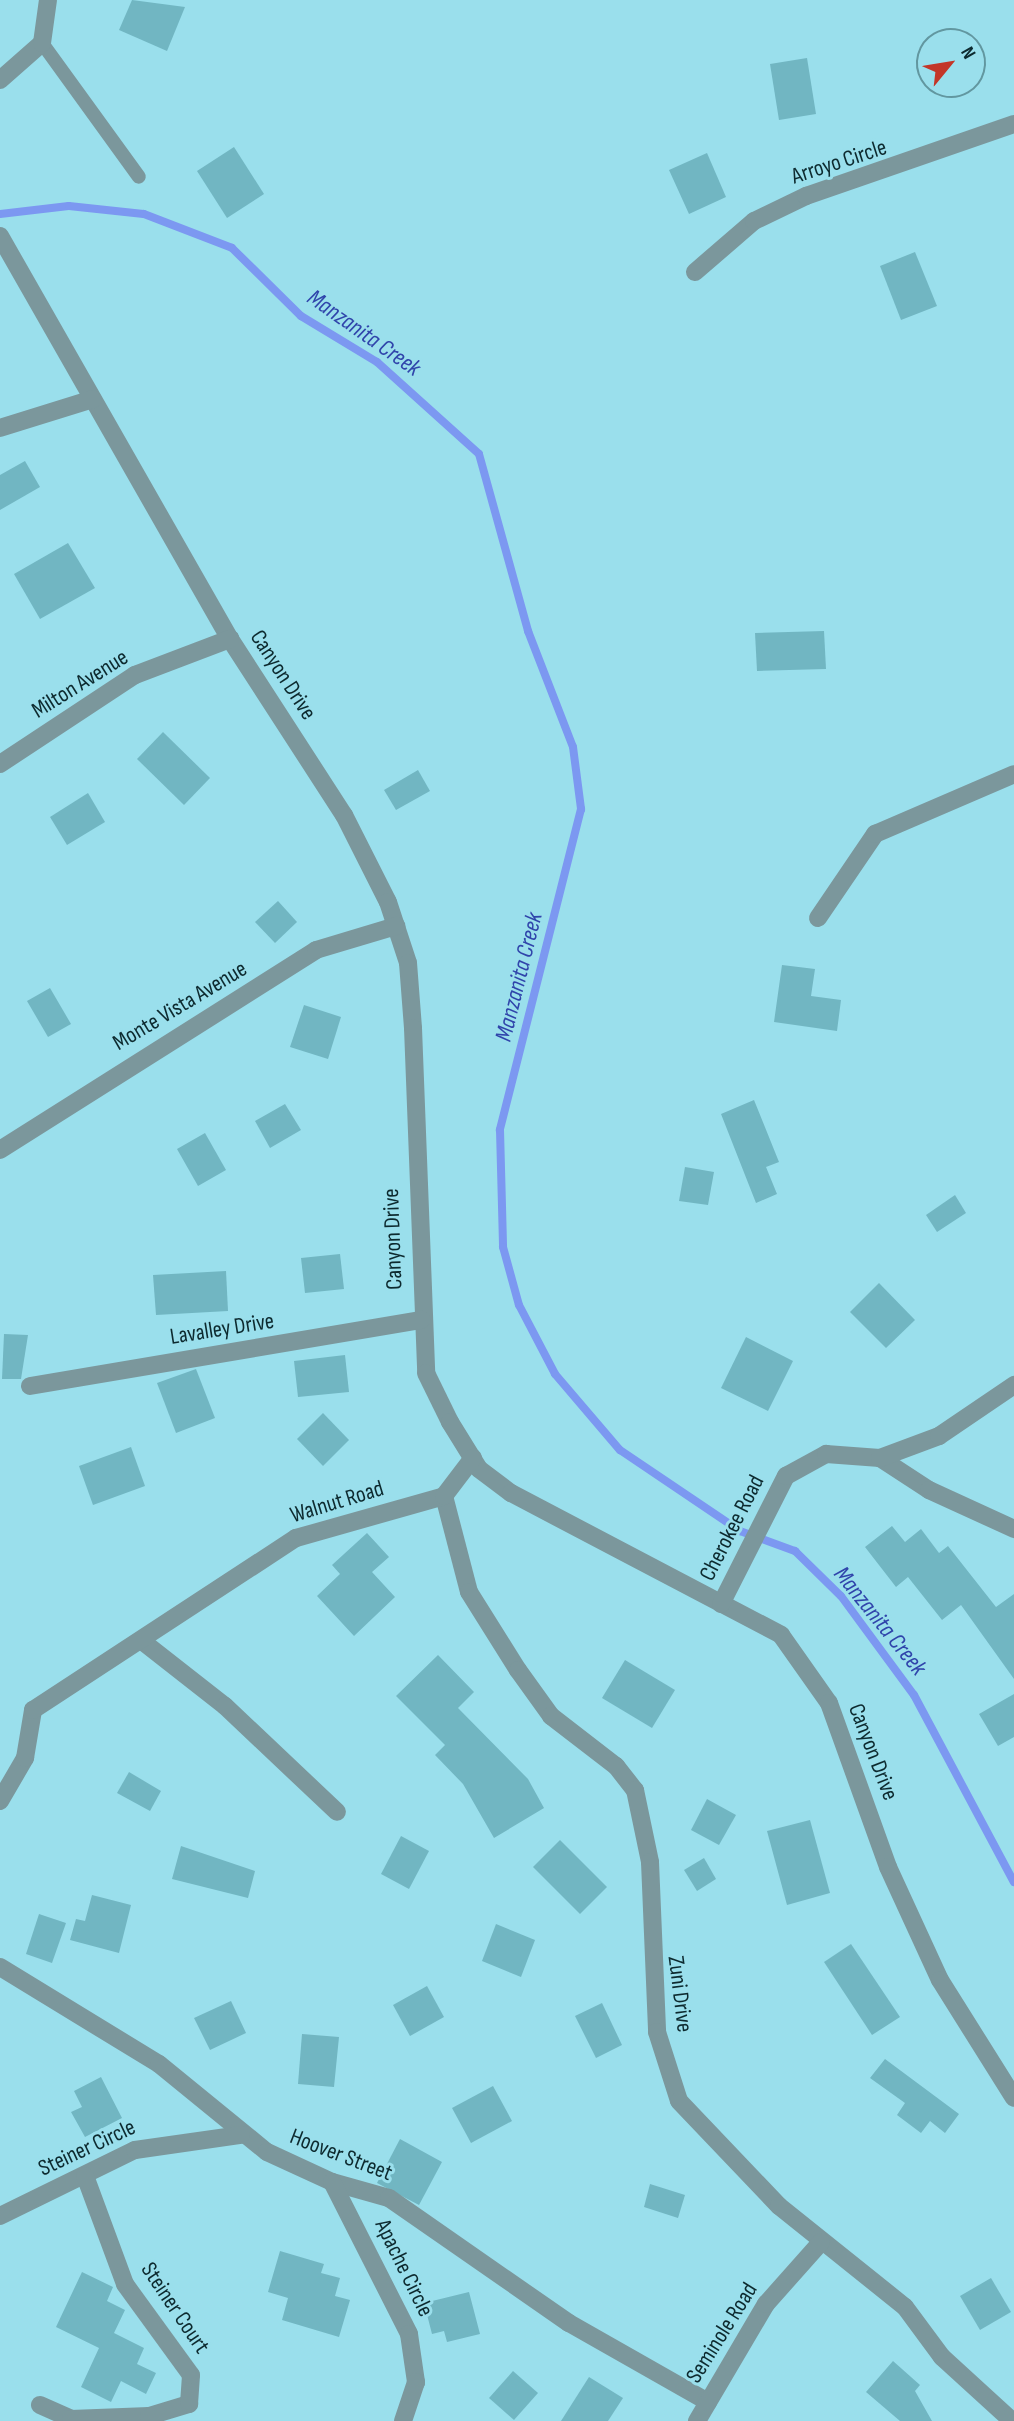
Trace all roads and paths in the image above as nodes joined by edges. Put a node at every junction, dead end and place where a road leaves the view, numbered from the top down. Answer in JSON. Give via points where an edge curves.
{"nodes":[{"id":1,"x":48,"y":0,"type":"edge"},
{"id":2,"x":42,"y":43,"type":"junction"},
{"id":3,"x":0,"y":80,"type":"edge"},
{"id":4,"x":1014,"y":124,"type":"edge"},
{"id":5,"x":139,"y":177,"type":"dead end"},
{"id":6,"x":0,"y":236,"type":"edge"},
{"id":7,"x":695,"y":272,"type":"dead end"},
{"id":8,"x":93,"y":399,"type":"junction"},
{"id":9,"x":0,"y":428,"type":"edge"},
{"id":10,"x":230,"y":639,"type":"junction"},
{"id":11,"x":0,"y":764,"type":"edge"},
{"id":12,"x":1014,"y":774,"type":"edge"},
{"id":13,"x":818,"y":918,"type":"dead end"},
{"id":14,"x":396,"y":926,"type":"junction"},
{"id":15,"x":0,"y":1150,"type":"edge"},
{"id":16,"x":421,"y":1320,"type":"junction"},
{"id":17,"x":1014,"y":1385,"type":"edge"},
{"id":18,"x":30,"y":1386,"type":"dead end"},
{"id":19,"x":472,"y":1458,"type":"junction"},
{"id":20,"x":880,"y":1458,"type":"junction"},
{"id":21,"x":444,"y":1496,"type":"junction"},
{"id":22,"x":1014,"y":1530,"type":"edge"},
{"id":23,"x":721,"y":1604,"type":"junction"},
{"id":24,"x":142,"y":1641,"type":"junction"},
{"id":25,"x":0,"y":1801,"type":"edge"},
{"id":26,"x":337,"y":1812,"type":"dead end"},
{"id":27,"x":0,"y":1967,"type":"edge"},
{"id":28,"x":1014,"y":2098,"type":"edge"},
{"id":29,"x":241,"y":2135,"type":"junction"},
{"id":30,"x":85,"y":2176,"type":"junction"},
{"id":31,"x":332,"y":2182,"type":"junction"},
{"id":32,"x":0,"y":2216,"type":"edge"},
{"id":33,"x":821,"y":2242,"type":"junction"},
{"id":34,"x":708,"y":2402,"type":"junction"},
{"id":35,"x":40,"y":2406,"type":"dead end"},
{"id":36,"x":403,"y":2421,"type":"edge"},
{"id":37,"x":696,"y":2421,"type":"edge"},
{"id":38,"x":1012,"y":2421,"type":"edge"}],
"edges":[{"from":1,"to":2,"type":"street"},
{"from":2,"to":3,"type":"street"},
{"from":2,"to":5,"type":"lane"},
{"from":4,"to":7,"type":"street","name":"Arroyo Circle","via":[[806,196],[754,221]]},
{"from":6,"to":8,"type":"street","name":"Canyon Drive"},
{"from":8,"to":9,"type":"street"},
{"from":8,"to":10,"type":"street","name":"Canyon Drive"},
{"from":10,"to":11,"type":"street","name":"Milton Avenue","via":[[135,675]]},
{"from":10,"to":14,"type":"street","name":"Canyon Drive","via":[[344,815]]},
{"from":12,"to":13,"type":"street","via":[[875,834]]},
{"from":14,"to":15,"type":"street","name":"Monte Vista Avenue","via":[[316,950]]},
{"from":14,"to":16,"type":"street","name":"Canyon Drive","via":[[408,963],[413,1028]]},
{"from":16,"to":18,"type":"street","name":"Lavalley Drive"},
{"from":16,"to":19,"type":"street","name":"Canyon Drive","via":[[426,1373]]},
{"from":17,"to":20,"type":"street","name":"Cherokee Road","via":[[939,1436]]},
{"from":19,"to":21,"type":"street"},
{"from":19,"to":23,"type":"street","name":"Canyon Drive","via":[[511,1493]]},
{"from":20,"to":22,"type":"street","via":[[929,1490]]},
{"from":20,"to":23,"type":"street","name":"Cherokee Road","via":[[826,1454],[786,1476]]},
{"from":21,"to":24,"type":"street","name":"Walnut Road","via":[[296,1538],[206,1591]]},
{"from":21,"to":33,"type":"street","name":"Zuni Drive","via":[[469,1592],[518,1670],[551,1716],[616,1766],[635,1790],[650,1862],[657,2032],[679,2101],[736,2166]]},
{"from":23,"to":28,"type":"street","name":"Canyon Drive","via":[[781,1635],[829,1703],[888,1867],[940,1980]]},
{"from":24,"to":25,"type":"street","name":"Walnut Road","via":[[33,1710],[25,1758]]},
{"from":24,"to":26,"type":"street","via":[[225,1706]]},
{"from":27,"to":29,"type":"street","name":"Hoover Street","via":[[178,2077]]},
{"from":29,"to":30,"type":"street","name":"Steiner Circle","via":[[162,2142]]},
{"from":29,"to":31,"type":"street","name":"Hoover Street"},
{"from":30,"to":32,"type":"street","name":"Steiner Circle"},
{"from":30,"to":35,"type":"street","name":"Steiner Court","via":[[125,2284],[191,2375],[189,2404],[149,2416],[71,2419]]},
{"from":31,"to":34,"type":"street","name":"Hoover Street","via":[[389,2198],[569,2323]]},
{"from":31,"to":36,"type":"street","name":"Apache Circle","via":[[409,2334],[416,2382]]},
{"from":33,"to":34,"type":"street","name":"Seminole Road","via":[[766,2304]]},
{"from":33,"to":38,"type":"street","name":"Zuni Drive","via":[[905,2307],[943,2357]]},
{"from":34,"to":37,"type":"street","name":"Seminole Road"}]}
